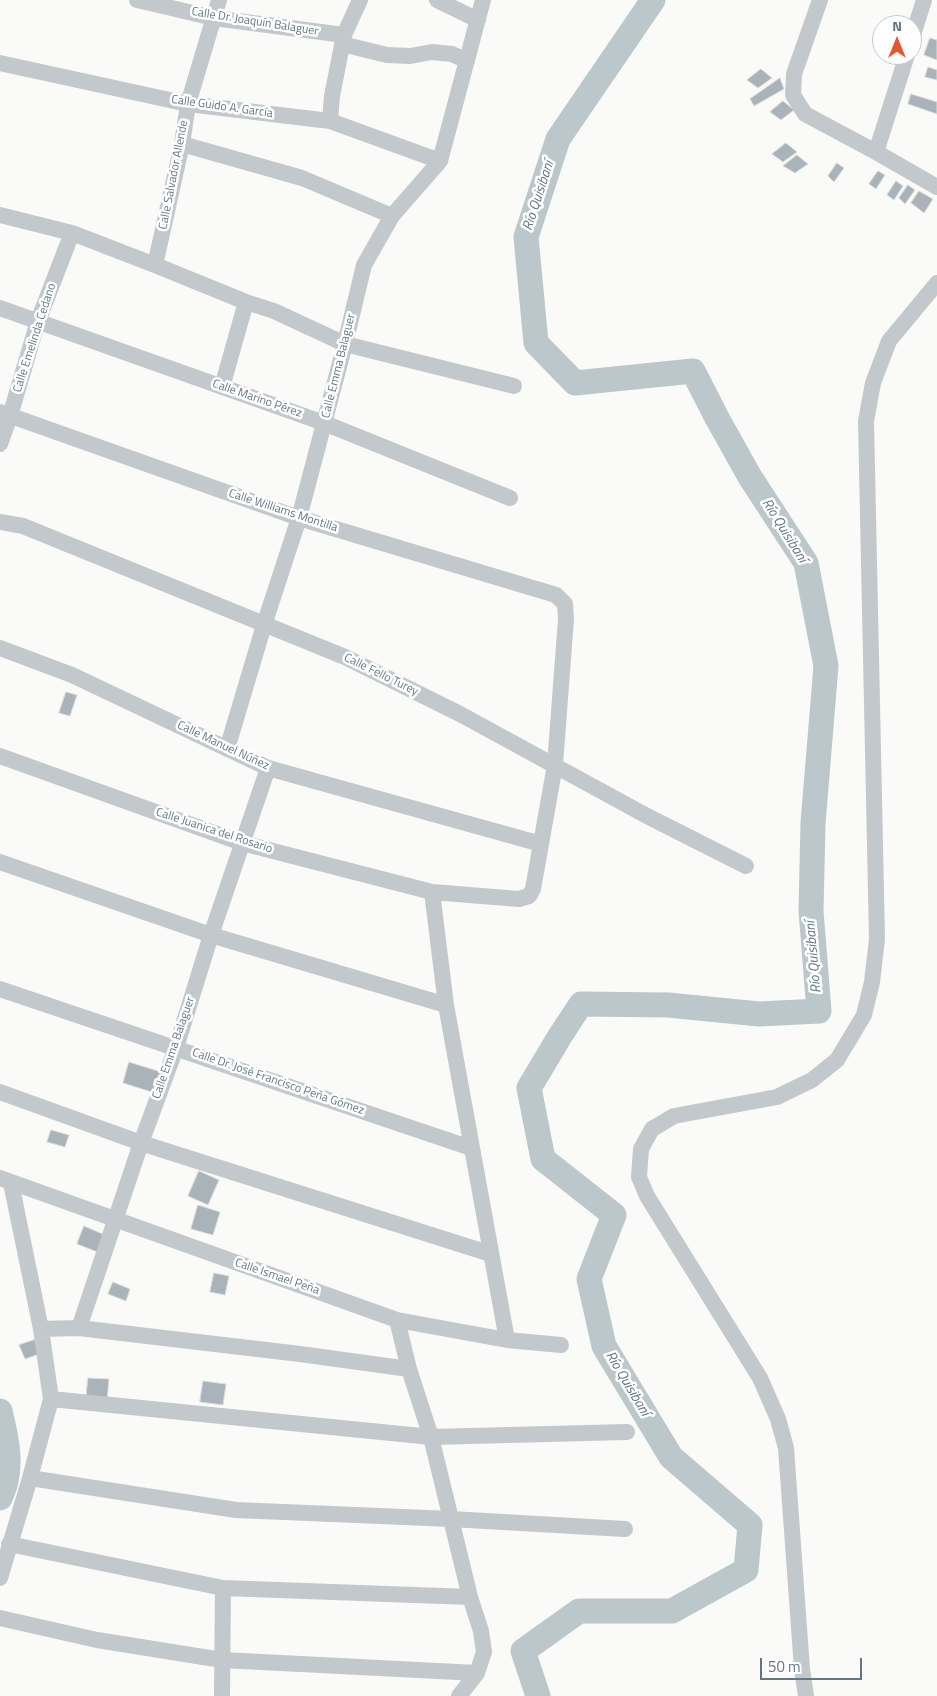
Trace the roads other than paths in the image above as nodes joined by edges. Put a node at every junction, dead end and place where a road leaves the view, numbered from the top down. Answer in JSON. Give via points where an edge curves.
{"nodes":[{"id":1,"x":138,"y":0,"type":"edge"},
{"id":2,"x":219,"y":0,"type":"edge"},
{"id":3,"x":360,"y":0,"type":"edge"},
{"id":4,"x":437,"y":0,"type":"edge"},
{"id":5,"x":483,"y":0,"type":"edge"},
{"id":6,"x":820,"y":0,"type":"edge"},
{"id":7,"x":924,"y":0,"type":"edge"},
{"id":8,"x":919,"y":15,"type":"edge"},
{"id":9,"x":214,"y":18,"type":"junction"},
{"id":10,"x":478,"y":20,"type":"junction"},
{"id":11,"x":343,"y":40,"type":"junction"},
{"id":12,"x":467,"y":61,"type":"junction"},
{"id":13,"x":0,"y":63,"type":"edge"},
{"id":14,"x":904,"y":65,"type":"edge"},
{"id":15,"x":188,"y":104,"type":"junction"},
{"id":16,"x":330,"y":121,"type":"junction"},
{"id":17,"x":182,"y":144,"type":"junction"},
{"id":18,"x":876,"y":152,"type":"junction"},
{"id":19,"x":440,"y":161,"type":"junction"},
{"id":20,"x":937,"y":187,"type":"edge"},
{"id":21,"x":0,"y":215,"type":"edge"},
{"id":22,"x":392,"y":216,"type":"junction"},
{"id":23,"x":72,"y":233,"type":"junction"},
{"id":24,"x":155,"y":265,"type":"junction"},
{"id":25,"x":937,"y":283,"type":"edge"},
{"id":26,"x":246,"y":302,"type":"junction"},
{"id":27,"x":0,"y":308,"type":"edge"},
{"id":28,"x":38,"y":321,"type":"junction"},
{"id":29,"x":345,"y":344,"type":"junction"},
{"id":30,"x":514,"y":386,"type":"dead end"},
{"id":31,"x":222,"y":387,"type":"junction"},
{"id":32,"x":5,"y":414,"type":"edge"},
{"id":33,"x":324,"y":423,"type":"junction"},
{"id":34,"x":0,"y":444,"type":"edge"},
{"id":35,"x":510,"y":498,"type":"dead end"},
{"id":36,"x":299,"y":518,"type":"junction"},
{"id":37,"x":0,"y":522,"type":"edge"},
{"id":38,"x":264,"y":625,"type":"junction"},
{"id":39,"x":0,"y":648,"type":"edge"},
{"id":40,"x":228,"y":749,"type":"junction"},
{"id":41,"x":0,"y":756,"type":"edge"},
{"id":42,"x":555,"y":765,"type":"junction"},
{"id":43,"x":268,"y":768,"type":"junction"},
{"id":44,"x":242,"y":843,"type":"junction"},
{"id":45,"x":541,"y":844,"type":"junction"},
{"id":46,"x":0,"y":862,"type":"edge"},
{"id":47,"x":746,"y":866,"type":"dead end"},
{"id":48,"x":432,"y":892,"type":"junction"},
{"id":49,"x":211,"y":935,"type":"junction"},
{"id":50,"x":0,"y":988,"type":"edge"},
{"id":51,"x":446,"y":1005,"type":"junction"},
{"id":52,"x":176,"y":1048,"type":"junction"},
{"id":53,"x":0,"y":1092,"type":"edge"},
{"id":54,"x":142,"y":1143,"type":"junction"},
{"id":55,"x":471,"y":1148,"type":"junction"},
{"id":56,"x":6,"y":1181,"type":"edge"},
{"id":57,"x":116,"y":1221,"type":"junction"},
{"id":58,"x":491,"y":1254,"type":"junction"},
{"id":59,"x":397,"y":1320,"type":"junction"},
{"id":60,"x":79,"y":1328,"type":"junction"},
{"id":61,"x":41,"y":1330,"type":"junction"},
{"id":62,"x":507,"y":1340,"type":"junction"},
{"id":63,"x":562,"y":1345,"type":"dead end"},
{"id":64,"x":409,"y":1369,"type":"junction"},
{"id":65,"x":51,"y":1399,"type":"junction"},
{"id":66,"x":628,"y":1432,"type":"dead end"},
{"id":67,"x":431,"y":1437,"type":"junction"},
{"id":68,"x":30,"y":1478,"type":"junction"},
{"id":69,"x":451,"y":1519,"type":"junction"},
{"id":70,"x":625,"y":1530,"type":"dead end"},
{"id":71,"x":9,"y":1544,"type":"junction"},
{"id":72,"x":0,"y":1578,"type":"edge"},
{"id":73,"x":223,"y":1588,"type":"junction"},
{"id":74,"x":470,"y":1597,"type":"junction"},
{"id":75,"x":0,"y":1618,"type":"edge"},
{"id":76,"x":222,"y":1660,"type":"junction"},
{"id":77,"x":477,"y":1673,"type":"junction"},
{"id":78,"x":222,"y":1696,"type":"edge"},
{"id":79,"x":459,"y":1696,"type":"edge"},
{"id":80,"x":806,"y":1696,"type":"edge"}],
"edges":[{"from":1,"to":9,"type":"street","name":"Calle Dr. Joaquín Balaguer"},
{"from":2,"to":9,"type":"street","name":"Calle Salvador Allende"},
{"from":3,"to":11,"type":"street"},
{"from":4,"to":10,"type":"street"},
{"from":5,"to":10,"type":"street","name":"Calle Emma Balaguer"},
{"from":6,"to":18,"type":"street","via":[[794,74],[793,95],[805,114]]},
{"from":7,"to":8,"type":"street"},
{"from":9,"to":11,"type":"street","name":"Calle Dr. Joaquín Balaguer"},
{"from":9,"to":15,"type":"street","name":"Calle Salvador Allende"},
{"from":10,"to":12,"type":"street","name":"Calle Emma Balaguer"},
{"from":11,"to":12,"type":"street","name":"Calle Dr. Joaquín Balaguer","via":[[387,55],[410,56],[432,52],[452,54]]},
{"from":11,"to":16,"type":"street"},
{"from":12,"to":19,"type":"street","name":"Calle Emma Balaguer"},
{"from":13,"to":15,"type":"street","name":"Calle Guido A. García"},
{"from":14,"to":18,"type":"street"},
{"from":15,"to":16,"type":"street","name":"Calle Guido A. García"},
{"from":15,"to":17,"type":"street","name":"Calle Salvador Allende"},
{"from":16,"to":19,"type":"street","name":"Calle Guido A. García"},
{"from":17,"to":22,"type":"street","via":[[302,178]]},
{"from":17,"to":24,"type":"street","name":"Calle Salvador Allende"},
{"from":18,"to":20,"type":"street"},
{"from":19,"to":22,"type":"street","name":"Calle Emma Balaguer"},
{"from":21,"to":23,"type":"street"},
{"from":22,"to":29,"type":"street","name":"Calle Emma Balaguer","via":[[364,265]]},
{"from":23,"to":24,"type":"street"},
{"from":23,"to":28,"type":"street","name":"Calle Emelinda Cedano"},
{"from":24,"to":26,"type":"street"},
{"from":25,"to":80,"type":"street","via":[[889,341],[873,383],[866,421],[877,939],[864,1015],[837,1060],[812,1080],[777,1097],[674,1116],[652,1128],[641,1149],[639,1177],[648,1196],[760,1378],[778,1419],[786,1448]]},
{"from":26,"to":29,"type":"street","via":[[274,311]]},
{"from":26,"to":31,"type":"street"},
{"from":27,"to":28,"type":"street","name":"Calle Marino Pérez"},
{"from":28,"to":31,"type":"street","name":"Calle Marino Pérez"},
{"from":28,"to":32,"type":"street","name":"Calle Emelinda Cedano"},
{"from":29,"to":30,"type":"street"},
{"from":29,"to":33,"type":"street","name":"Calle Emma Balaguer"},
{"from":31,"to":33,"type":"street","name":"Calle Marino Pérez"},
{"from":32,"to":34,"type":"street","name":"Calle Emelinda Cedano"},
{"from":32,"to":36,"type":"street","name":"Calle Williams Montilla"},
{"from":33,"to":35,"type":"street","name":"Calle Marino Pérez"},
{"from":33,"to":36,"type":"street","name":"Calle Emma Balaguer"},
{"from":36,"to":38,"type":"street","name":"Calle Emma Balaguer"},
{"from":36,"to":42,"type":"street","name":"Calle Williams Montilla","via":[[556,595],[565,604],[566,619]]},
{"from":37,"to":38,"type":"street","name":"Calle Fello Turey","via":[[23,526]]},
{"from":38,"to":40,"type":"street","name":"Calle Emma Balaguer"},
{"from":38,"to":42,"type":"street","name":"Calle Fello Turey","via":[[345,657]]},
{"from":39,"to":40,"type":"street","name":"Calle Manuel Núñez","via":[[72,674]]},
{"from":40,"to":43,"type":"street","name":"Calle Manuel Núñez"},
{"from":41,"to":44,"type":"street","name":"Calle Juanica del Rosario"},
{"from":42,"to":45,"type":"street"},
{"from":42,"to":47,"type":"street","name":"Calle Fello Turey"},
{"from":43,"to":44,"type":"street","name":"Calle Emma Balaguer"},
{"from":43,"to":45,"type":"street","name":"Calle Manuel Núñez"},
{"from":44,"to":48,"type":"street","name":"Calle Juanica del Rosario"},
{"from":44,"to":49,"type":"street","name":"Calle Emma Balaguer"},
{"from":45,"to":48,"type":"street","name":"Calle Juanica del Rosario","via":[[529,896],[519,899]]},
{"from":46,"to":49,"type":"street"},
{"from":48,"to":51,"type":"street"},
{"from":49,"to":51,"type":"street"},
{"from":49,"to":52,"type":"street","name":"Calle Emma Balaguer"},
{"from":50,"to":52,"type":"street","name":"Calle Dr. José Francisco Peña Gómez"},
{"from":51,"to":55,"type":"street"},
{"from":52,"to":54,"type":"street","name":"Calle Emma Balaguer"},
{"from":52,"to":55,"type":"street","name":"Calle Dr. José Francisco Peña Gómez"},
{"from":53,"to":54,"type":"street"},
{"from":54,"to":57,"type":"street","name":"Calle Emma Balaguer"},
{"from":54,"to":58,"type":"street"},
{"from":55,"to":58,"type":"street"},
{"from":56,"to":57,"type":"street","name":"Calle Ismael Peña"},
{"from":56,"to":61,"type":"street"},
{"from":57,"to":59,"type":"street","name":"Calle Ismael Peña"},
{"from":57,"to":60,"type":"street","name":"Calle Emma Balaguer"},
{"from":58,"to":62,"type":"street"},
{"from":59,"to":62,"type":"street","name":"Calle Ismael Peña"},
{"from":59,"to":64,"type":"street"},
{"from":60,"to":61,"type":"street"},
{"from":60,"to":64,"type":"street"},
{"from":61,"to":65,"type":"street"},
{"from":62,"to":63,"type":"street","name":"Calle Ismael Peña"},
{"from":64,"to":67,"type":"street"},
{"from":65,"to":67,"type":"street"},
{"from":65,"to":68,"type":"street"},
{"from":66,"to":67,"type":"street"},
{"from":67,"to":69,"type":"street"},
{"from":68,"to":69,"type":"street","via":[[236,1510]]},
{"from":68,"to":71,"type":"street"},
{"from":69,"to":70,"type":"street"},
{"from":69,"to":74,"type":"street"},
{"from":71,"to":72,"type":"street"},
{"from":71,"to":73,"type":"street"},
{"from":73,"to":74,"type":"street"},
{"from":73,"to":76,"type":"street"},
{"from":74,"to":77,"type":"street","via":[[484,1652]]},
{"from":75,"to":76,"type":"street","via":[[97,1640]]},
{"from":76,"to":77,"type":"street"},
{"from":76,"to":78,"type":"street"},
{"from":77,"to":79,"type":"street"}]}
